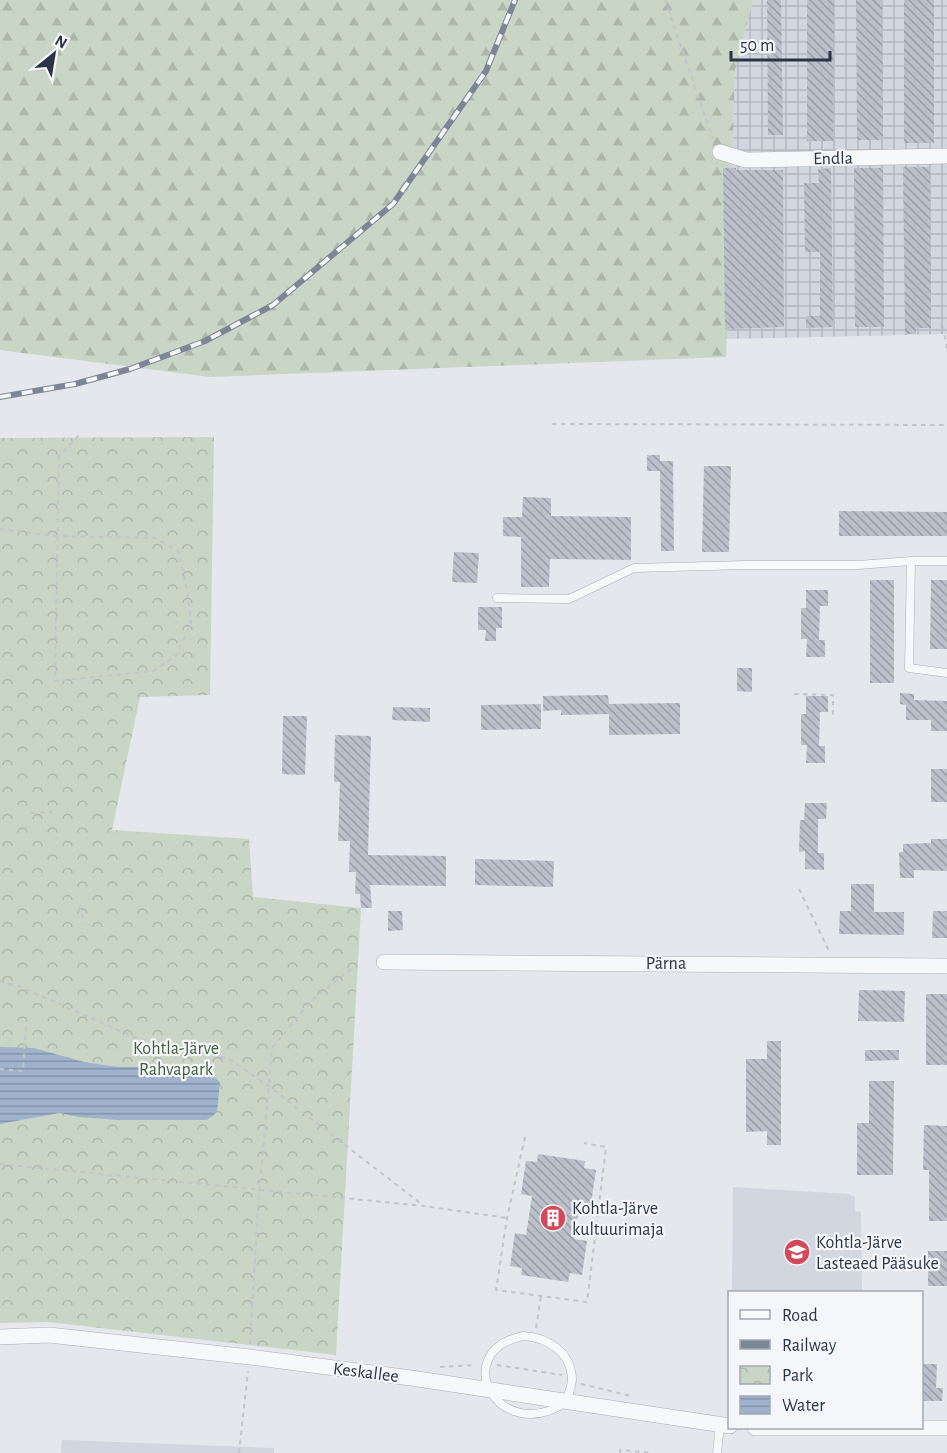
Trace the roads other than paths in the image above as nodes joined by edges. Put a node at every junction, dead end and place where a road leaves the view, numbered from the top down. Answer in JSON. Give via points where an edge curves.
{"nodes":[{"id":1,"x":720,"y":152,"type":"road end"},
{"id":2,"x":947,"y":156,"type":"edge"},
{"id":3,"x":911,"y":561,"type":"junction"},
{"id":4,"x":947,"y":561,"type":"edge"},
{"id":5,"x":497,"y":598,"type":"dead end"},
{"id":6,"x":947,"y":673,"type":"edge"},
{"id":7,"x":384,"y":962,"type":"dead end"},
{"id":8,"x":947,"y":966,"type":"edge"},
{"id":9,"x":0,"y":1337,"type":"edge"},
{"id":10,"x":488,"y":1390,"type":"junction"},
{"id":11,"x":566,"y":1402,"type":"junction"},
{"id":12,"x":724,"y":1425,"type":"edge"},
{"id":13,"x":923,"y":1428,"type":"edge"},
{"id":14,"x":947,"y":1428,"type":"edge"},
{"id":15,"x":717,"y":1453,"type":"edge"}],
"edges":[{"from":1,"to":2,"type":"street","name":"Endla","via":[[746,160]]},
{"from":3,"to":4,"type":"lane"},
{"from":3,"to":5,"type":"lane","via":[[634,568],[569,599]]},
{"from":3,"to":6,"type":"lane","via":[[909,668]]},
{"from":7,"to":8,"type":"street","name":"Pärna"},
{"from":9,"to":10,"type":"street","name":"Keskallee","via":[[49,1335],[250,1357]]},
{"from":10,"to":11,"type":"street","name":"Keskallee"},
{"from":10,"to":11,"type":"lane","via":[[485,1365],[492,1353],[513,1338],[534,1336],[551,1343],[569,1367],[572,1380]]},
{"from":11,"to":12,"type":"street","name":"Keskallee"},
{"from":12,"to":15,"type":"lane"},
{"from":13,"to":14,"type":"street"}]}
